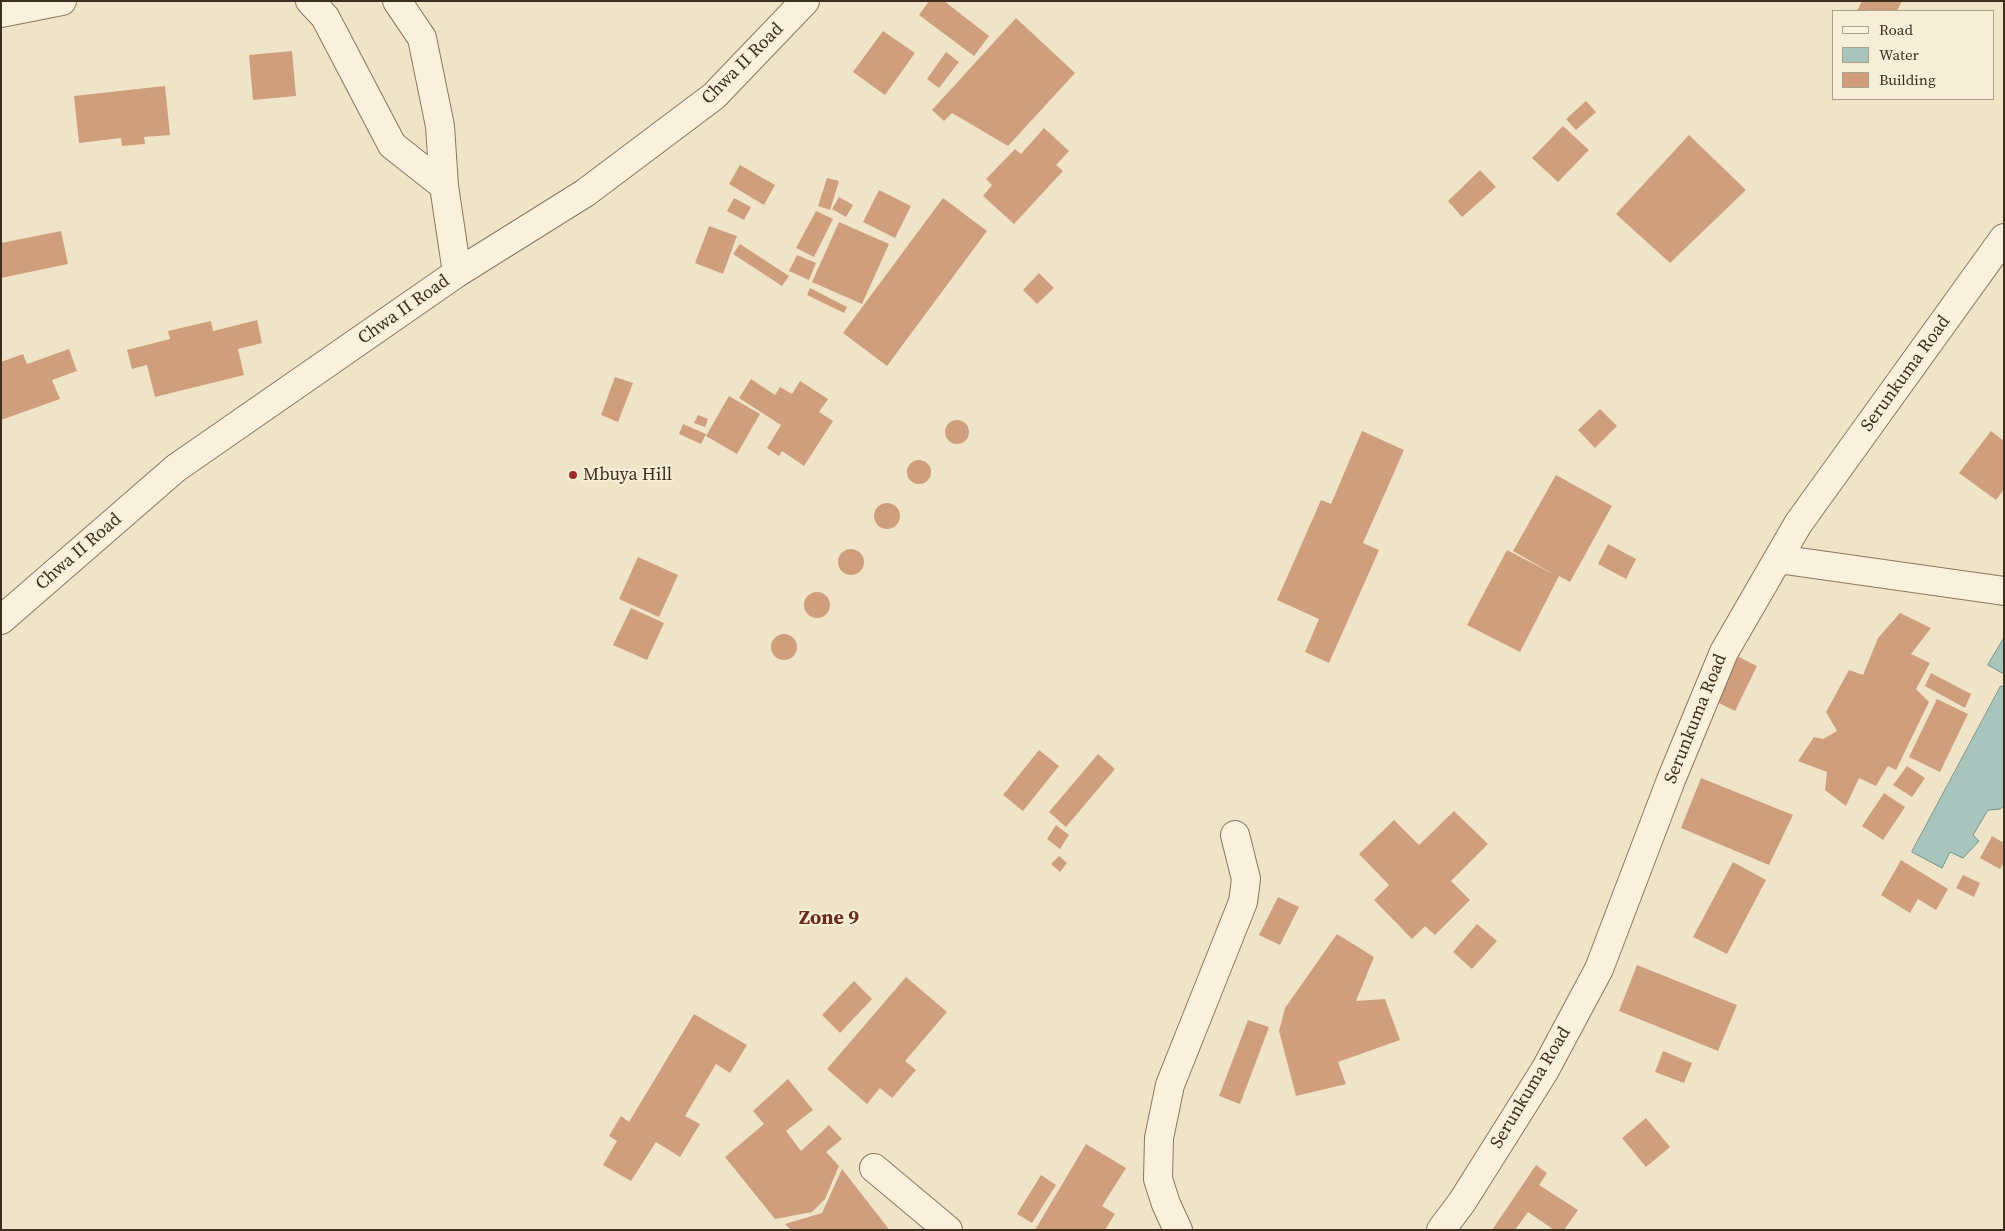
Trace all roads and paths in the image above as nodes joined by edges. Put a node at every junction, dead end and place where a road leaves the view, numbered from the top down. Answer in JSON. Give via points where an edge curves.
{"nodes":[{"id":1,"x":62,"y":1,"type":"edge"},
{"id":2,"x":310,"y":1,"type":"edge"},
{"id":3,"x":397,"y":1,"type":"edge"},
{"id":4,"x":805,"y":1,"type":"edge"},
{"id":5,"x":1,"y":13,"type":"edge"},
{"id":6,"x":444,"y":186,"type":"junction"},
{"id":7,"x":2004,"y":238,"type":"edge"},
{"id":8,"x":457,"y":273,"type":"junction"},
{"id":9,"x":1778,"y":559,"type":"junction"},
{"id":10,"x":2004,"y":591,"type":"edge"},
{"id":11,"x":1,"y":620,"type":"edge"},
{"id":12,"x":1235,"y":835,"type":"dead end"},
{"id":13,"x":874,"y":1168,"type":"dead end"},
{"id":14,"x":948,"y":1230,"type":"edge"},
{"id":15,"x":1178,"y":1230,"type":"edge"},
{"id":16,"x":1441,"y":1230,"type":"edge"}],
"edges":[{"from":1,"to":5,"type":"street"},
{"from":2,"to":6,"type":"street","via":[[325,17],[392,145]]},
{"from":3,"to":6,"type":"street","via":[[422,38],[440,126]]},
{"from":4,"to":8,"type":"street","name":"Chwa II Road","via":[[714,96],[584,193]]},
{"from":6,"to":8,"type":"street"},
{"from":7,"to":9,"type":"street","name":"Serunkuma Road","via":[[1804,516]]},
{"from":8,"to":11,"type":"street","name":"Chwa II Road","via":[[176,468]]},
{"from":9,"to":10,"type":"street"},
{"from":9,"to":16,"type":"street","name":"Serunkuma Road","via":[[1724,652],[1599,969],[1545,1070]]},
{"from":12,"to":15,"type":"street","via":[[1246,879],[1243,902],[1170,1085],[1159,1138],[1158,1179]]},
{"from":13,"to":14,"type":"street"}]}
